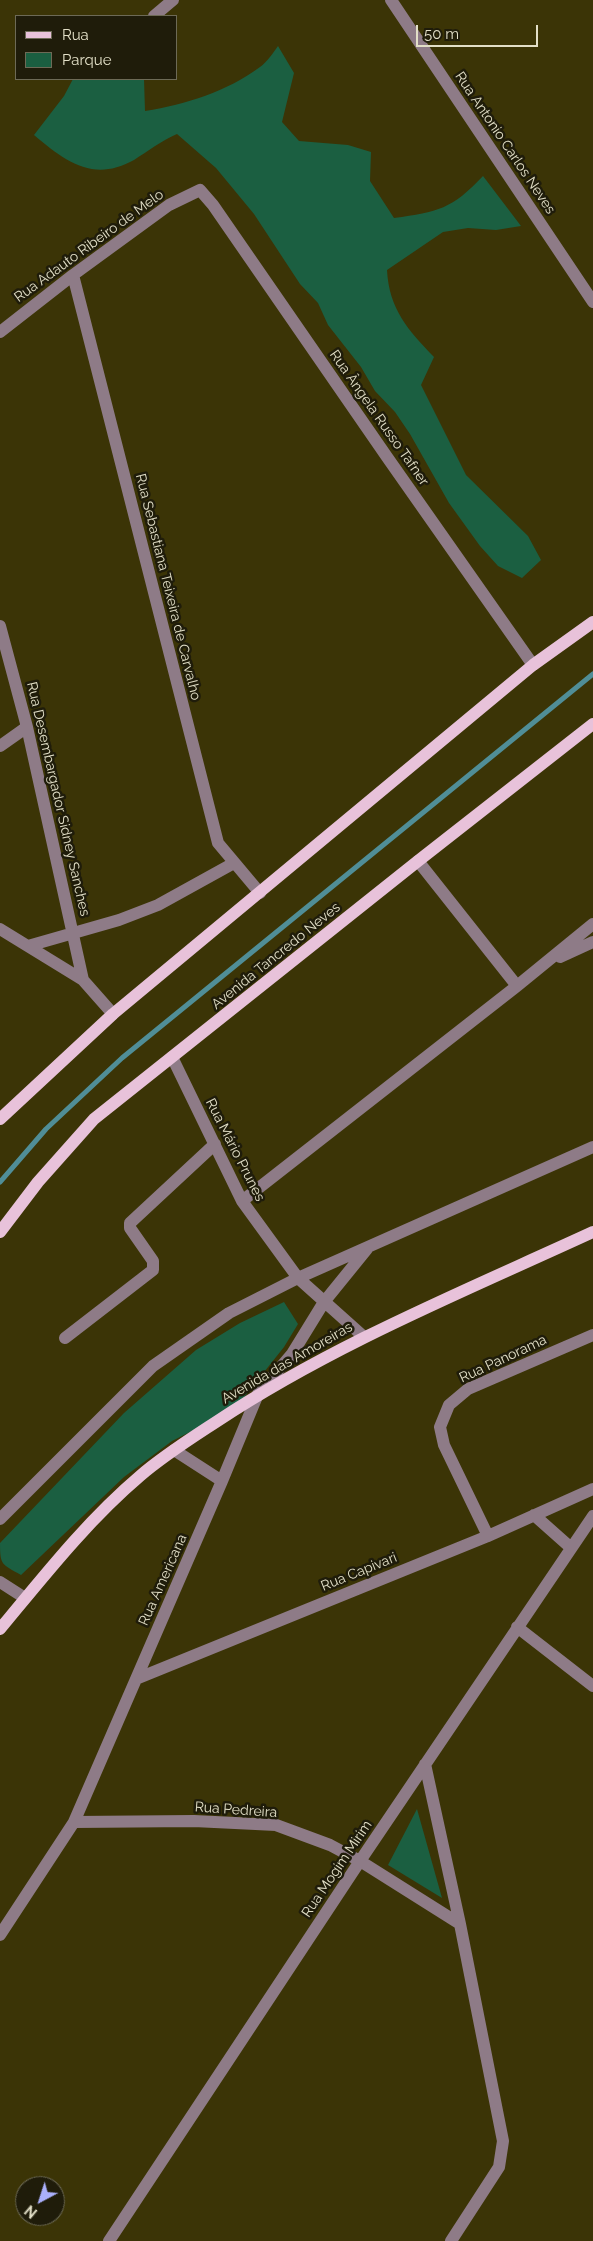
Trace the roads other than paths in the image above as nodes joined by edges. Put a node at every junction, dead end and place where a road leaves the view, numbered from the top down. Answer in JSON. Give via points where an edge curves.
{"nodes":[{"id":1,"x":173,"y":0,"type":"edge"},
{"id":2,"x":391,"y":0,"type":"edge"},
{"id":3,"x":155,"y":15,"type":"edge"},
{"id":4,"x":200,"y":190,"type":"joint"},
{"id":5,"x":73,"y":275,"type":"junction"},
{"id":6,"x":593,"y":302,"type":"edge"},
{"id":7,"x":0,"y":332,"type":"edge"},
{"id":8,"x":593,"y":622,"type":"edge"},
{"id":9,"x":0,"y":626,"type":"edge"},
{"id":10,"x":533,"y":664,"type":"junction"},
{"id":11,"x":593,"y":724,"type":"edge"},
{"id":12,"x":27,"y":727,"type":"junction"},
{"id":13,"x":0,"y":746,"type":"edge"},
{"id":14,"x":418,"y":861,"type":"junction"},
{"id":15,"x":234,"y":863,"type":"junction"},
{"id":16,"x":260,"y":893,"type":"junction"},
{"id":17,"x":593,"y":924,"type":"edge"},
{"id":18,"x":0,"y":929,"type":"edge"},
{"id":19,"x":73,"y":934,"type":"junction"},
{"id":20,"x":593,"y":942,"type":"edge"},
{"id":21,"x":28,"y":946,"type":"junction"},
{"id":22,"x":547,"y":963,"type":"junction"},
{"id":23,"x":83,"y":980,"type":"junction"},
{"id":24,"x":517,"y":986,"type":"junction"},
{"id":25,"x":113,"y":1014,"type":"junction"},
{"id":26,"x":172,"y":1056,"type":"junction"},
{"id":27,"x":0,"y":1119,"type":"edge"},
{"id":28,"x":215,"y":1144,"type":"junction"},
{"id":29,"x":593,"y":1147,"type":"edge"},
{"id":30,"x":242,"y":1201,"type":"junction"},
{"id":31,"x":0,"y":1232,"type":"edge"},
{"id":32,"x":593,"y":1232,"type":"edge"},
{"id":33,"x":367,"y":1249,"type":"junction"},
{"id":34,"x":298,"y":1278,"type":"junction"},
{"id":35,"x":324,"y":1302,"type":"junction"},
{"id":36,"x":593,"y":1334,"type":"edge"},
{"id":37,"x":364,"y":1336,"type":"junction"},
{"id":38,"x":65,"y":1338,"type":"dead end"},
{"id":39,"x":258,"y":1394,"type":"junction"},
{"id":40,"x":174,"y":1450,"type":"junction"},
{"id":41,"x":222,"y":1481,"type":"junction"},
{"id":42,"x":593,"y":1489,"type":"edge"},
{"id":43,"x":534,"y":1514,"type":"junction"},
{"id":44,"x":593,"y":1516,"type":"edge"},
{"id":45,"x":0,"y":1518,"type":"edge"},
{"id":46,"x":488,"y":1536,"type":"junction"},
{"id":47,"x":570,"y":1547,"type":"junction"},
{"id":48,"x":0,"y":1582,"type":"edge"},
{"id":49,"x":25,"y":1598,"type":"junction"},
{"id":50,"x":517,"y":1627,"type":"junction"},
{"id":51,"x":0,"y":1629,"type":"edge"},
{"id":52,"x":136,"y":1679,"type":"junction"},
{"id":53,"x":593,"y":1686,"type":"edge"},
{"id":54,"x":425,"y":1764,"type":"junction"},
{"id":55,"x":74,"y":1822,"type":"junction"},
{"id":56,"x":360,"y":1861,"type":"junction"},
{"id":57,"x":460,"y":1924,"type":"junction"},
{"id":58,"x":0,"y":1935,"type":"edge"},
{"id":59,"x":109,"y":2241,"type":"edge"},
{"id":60,"x":451,"y":2241,"type":"edge"}],
"edges":[{"from":1,"to":3,"type":"street"},
{"from":2,"to":6,"type":"street","name":"Rua Antonio Carlos Neves"},
{"from":4,"to":5,"type":"street","name":"Rua Adauto Ribeiro de Melo","via":[[169,205]]},
{"from":4,"to":10,"type":"street","name":"Rua Ângela Russo Tafner"},
{"from":5,"to":7,"type":"street","name":"Rua Adauto Ribeiro de Melo"},
{"from":5,"to":15,"type":"street","name":"Rua Sebastiana Teixeira de Carvalho","via":[[218,843]]},
{"from":8,"to":10,"type":"main road"},
{"from":9,"to":12,"type":"street","name":"Rua Desembargador Sidney Sanches"},
{"from":10,"to":16,"type":"main road"},
{"from":11,"to":14,"type":"main road","name":"Avenida Tancredo Neves"},
{"from":12,"to":13,"type":"street"},
{"from":12,"to":19,"type":"street","name":"Rua Desembargador Sidney Sanches"},
{"from":14,"to":24,"type":"street"},
{"from":14,"to":26,"type":"main road","name":"Avenida Tancredo Neves"},
{"from":15,"to":16,"type":"street","name":"Rua Sebastiana Teixeira de Carvalho"},
{"from":15,"to":19,"type":"street","via":[[158,905]]},
{"from":16,"to":25,"type":"main road"},
{"from":17,"to":22,"type":"street"},
{"from":18,"to":21,"type":"street"},
{"from":19,"to":21,"type":"street"},
{"from":19,"to":23,"type":"street","name":"Rua Desembargador Sidney Sanches"},
{"from":20,"to":22,"type":"street"},
{"from":21,"to":23,"type":"street"},
{"from":22,"to":24,"type":"street"},
{"from":23,"to":25,"type":"street"},
{"from":24,"to":30,"type":"street"},
{"from":25,"to":27,"type":"main road"},
{"from":26,"to":28,"type":"street","name":"Rua Mário Prunes"},
{"from":26,"to":31,"type":"main road","name":"Avenida Tancredo Neves","via":[[94,1119],[38,1182]]},
{"from":28,"to":30,"type":"street","name":"Rua Mário Prunes"},
{"from":28,"to":38,"type":"street","via":[[130,1223],[130,1228],[153,1261],[153,1270]]},
{"from":29,"to":33,"type":"street"},
{"from":30,"to":34,"type":"street","name":"Rua Mário Prunes"},
{"from":32,"to":37,"type":"main road","name":"Avenida das Amoreiras"},
{"from":33,"to":34,"type":"street"},
{"from":33,"to":35,"type":"street","name":"Rua Americana"},
{"from":34,"to":35,"type":"street","name":"Rua Mário Prunes"},
{"from":34,"to":45,"type":"street","via":[[229,1314],[153,1366]]},
{"from":35,"to":37,"type":"street","name":"Rua Mário Prunes"},
{"from":35,"to":39,"type":"street","name":"Rua Americana","via":[[292,1354]]},
{"from":36,"to":46,"type":"street","name":"Rua Panorama","via":[[468,1389],[449,1405],[440,1427],[444,1445]]},
{"from":37,"to":39,"type":"main road","name":"Avenida das Amoreiras"},
{"from":39,"to":40,"type":"main road","name":"Avenida das Amoreiras"},
{"from":39,"to":41,"type":"street","name":"Rua Americana"},
{"from":40,"to":41,"type":"street"},
{"from":40,"to":49,"type":"main road","name":"Avenida das Amoreiras","via":[[105,1508]]},
{"from":41,"to":52,"type":"street","name":"Rua Americana"},
{"from":42,"to":43,"type":"street","name":"Rua Capivari"},
{"from":43,"to":46,"type":"street","name":"Rua Capivari"},
{"from":43,"to":47,"type":"street"},
{"from":44,"to":47,"type":"street","name":"Rua Mogim Mirim"},
{"from":46,"to":52,"type":"street","name":"Rua Capivari"},
{"from":47,"to":50,"type":"street","name":"Rua Mogim Mirim"},
{"from":48,"to":49,"type":"street"},
{"from":49,"to":51,"type":"main road","name":"Avenida das Amoreiras"},
{"from":50,"to":53,"type":"street"},
{"from":50,"to":54,"type":"street","name":"Rua Mogim Mirim"},
{"from":52,"to":55,"type":"street","name":"Rua Americana"},
{"from":54,"to":56,"type":"street","name":"Rua Mogim Mirim"},
{"from":54,"to":57,"type":"street"},
{"from":55,"to":56,"type":"street","name":"Rua Pedreira","via":[[194,1821],[276,1825],[330,1845]]},
{"from":55,"to":58,"type":"street","name":"Rua Americana"},
{"from":56,"to":57,"type":"street","name":"Rua Pedreira"},
{"from":56,"to":59,"type":"street","name":"Rua Mogim Mirim"},
{"from":57,"to":60,"type":"street","via":[[503,2141],[499,2167]]}]}
